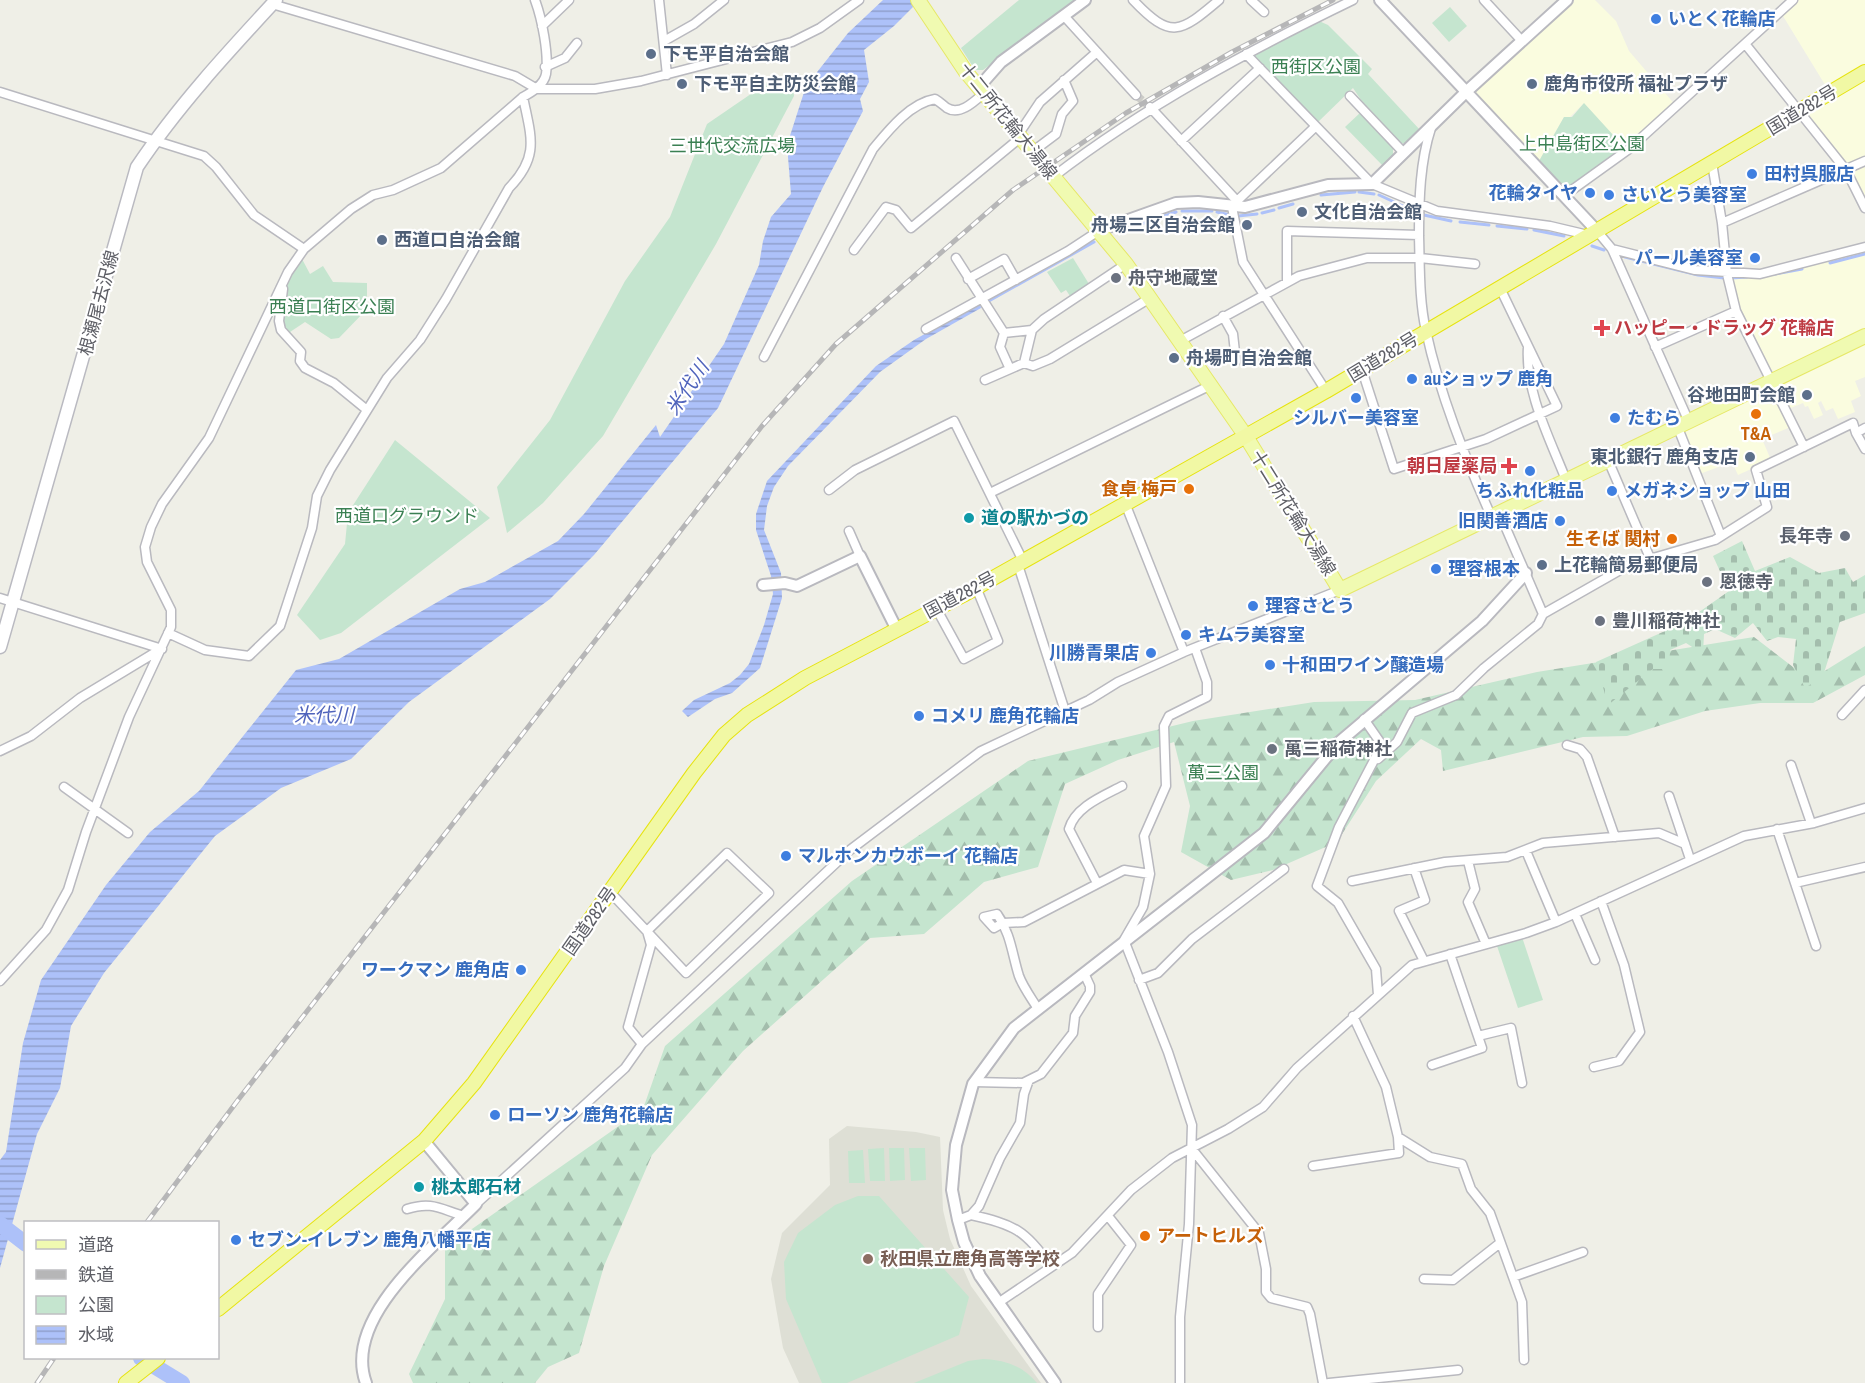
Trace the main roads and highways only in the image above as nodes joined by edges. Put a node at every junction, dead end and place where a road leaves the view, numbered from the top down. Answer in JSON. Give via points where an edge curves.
{"nodes":[{"id":1,"x":918,"y":0,"type":"edge"},
{"id":2,"x":274,"y":2,"type":"edge"},
{"id":3,"x":1865,"y":72,"type":"edge"},
{"id":4,"x":1865,"y":336,"type":"edge"},
{"id":5,"x":1245,"y":435,"type":"junction"},
{"id":6,"x":0,"y":647,"type":"edge"},
{"id":7,"x":219,"y":1308,"type":"edge"},
{"id":8,"x":157,"y":1359,"type":"edge"},
{"id":9,"x":126,"y":1383,"type":"edge"}],
"edges":[{"from":1,"to":5,"type":"main road","name":"十二所花輪大湯線","via":[[966,72],[1126,264]]},
{"from":2,"to":6,"type":"main road","name":"根瀬尾去沢線","via":[[137,167]]},
{"from":3,"to":5,"type":"highway","name":"国道282号","via":[[1362,370]]},
{"from":4,"to":5,"type":"main road","name":"十二所花輪大湯線","via":[[1340,590]]},
{"from":5,"to":7,"type":"highway","name":"国道282号","via":[[976,588],[805,678],[747,715],[724,735],[474,1083],[424,1141]]},
{"from":8,"to":9,"type":"highway"}]}
